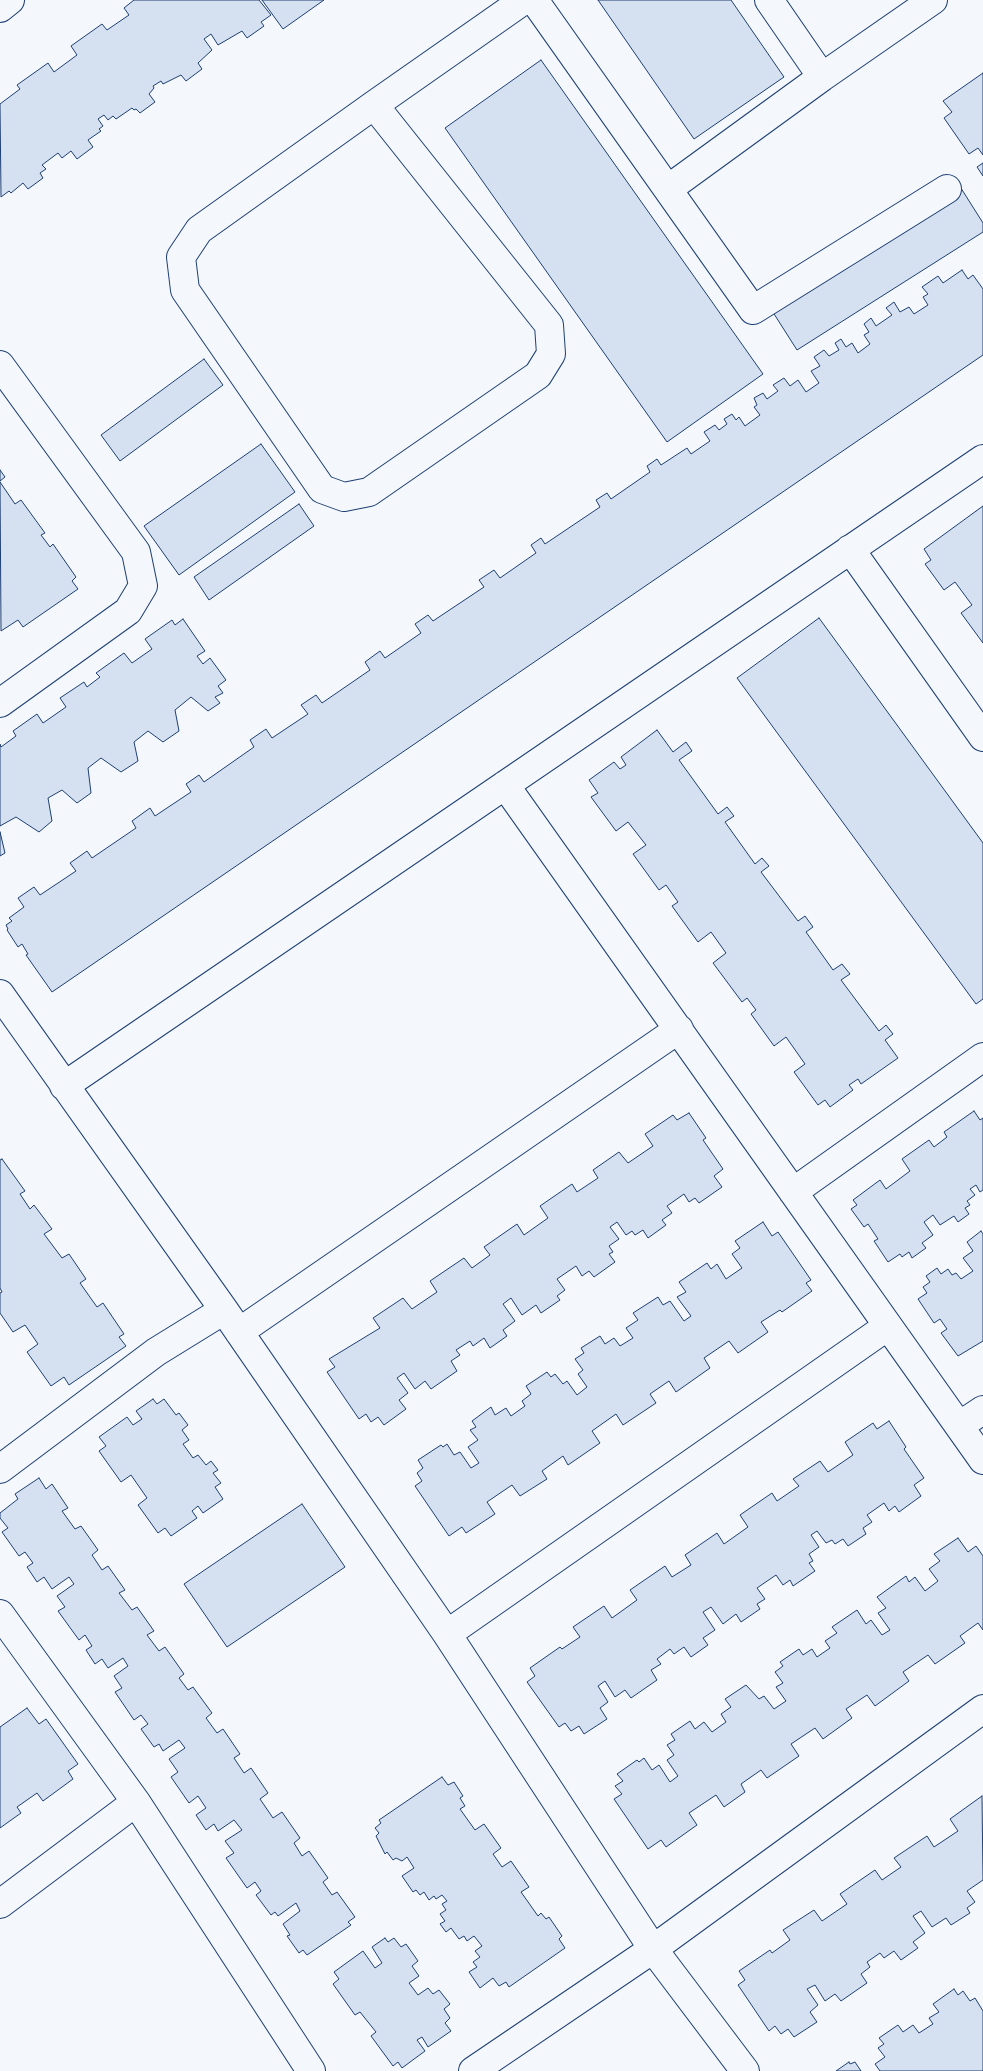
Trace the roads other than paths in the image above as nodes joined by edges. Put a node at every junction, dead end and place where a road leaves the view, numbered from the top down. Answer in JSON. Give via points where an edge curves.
{"nodes":[{"id":1,"x":10,"y":0,"type":"edge"},
{"id":2,"x":524,"y":0,"type":"edge"},
{"id":3,"x":534,"y":0,"type":"edge"},
{"id":4,"x":769,"y":0,"type":"edge"},
{"id":5,"x":933,"y":0,"type":"edge"},
{"id":6,"x":0,"y":8,"type":"edge"},
{"id":7,"x":822,"y":77,"type":"junction"},
{"id":8,"x":374,"y":104,"type":"junction"},
{"id":9,"x":668,"y":189,"type":"junction"},
{"id":10,"x":947,"y":189,"type":"dead end"},
{"id":11,"x":0,"y":365,"type":"edge"},
{"id":12,"x":983,"y":459,"type":"edge"},
{"id":13,"x":850,"y":549,"type":"junction"},
{"id":14,"x":0,"y":703,"type":"edge"},
{"id":15,"x":983,"y":737,"type":"edge"},
{"id":16,"x":505,"y":785,"type":"junction"},
{"id":17,"x":0,"y":994,"type":"edge"},
{"id":18,"x":679,"y":1030,"type":"junction"},
{"id":19,"x":983,"y":1057,"type":"edge"},
{"id":20,"x":64,"y":1086,"type":"junction"},
{"id":21,"x":793,"y":1192,"type":"junction"},
{"id":22,"x":232,"y":1321,"type":"junction"},
{"id":23,"x":888,"y":1326,"type":"junction"},
{"id":24,"x":983,"y":1410,"type":"edge"},
{"id":25,"x":959,"y":1426,"type":"junction"},
{"id":26,"x":983,"y":1460,"type":"edge"},
{"id":27,"x":0,"y":1469,"type":"edge"},
{"id":28,"x":0,"y":1614,"type":"edge"},
{"id":29,"x":447,"y":1634,"type":"junction"},
{"id":30,"x":983,"y":1709,"type":"edge"},
{"id":31,"x":136,"y":1802,"type":"junction"},
{"id":32,"x":0,"y":1904,"type":"edge"},
{"id":33,"x":653,"y":1949,"type":"junction"},
{"id":34,"x":311,"y":2071,"type":"edge"},
{"id":35,"x":473,"y":2071,"type":"edge"},
{"id":36,"x":745,"y":2071,"type":"edge"}],
"edges":[{"from":1,"to":6,"type":"street"},
{"from":2,"to":8,"type":"street"},
{"from":3,"to":9,"type":"street"},
{"from":4,"to":7,"type":"street"},
{"from":5,"to":7,"type":"street"},
{"from":7,"to":9,"type":"street"},
{"from":8,"to":8,"type":"street","via":[[549,325],[551,354],[538,375],[369,492],[344,497],[322,489],[185,290],[182,257],[199,230]]},
{"from":9,"to":10,"type":"street","via":[[753,310]]},
{"from":11,"to":14,"type":"street","via":[[136,552],[143,586],[128,611]]},
{"from":12,"to":13,"type":"street"},
{"from":13,"to":15,"type":"street"},
{"from":13,"to":16,"type":"street"},
{"from":16,"to":18,"type":"street"},
{"from":16,"to":20,"type":"street"},
{"from":17,"to":20,"type":"street"},
{"from":18,"to":21,"type":"street"},
{"from":18,"to":22,"type":"street"},
{"from":19,"to":21,"type":"street"},
{"from":20,"to":22,"type":"street"},
{"from":21,"to":23,"type":"street"},
{"from":22,"to":27,"type":"street","via":[[156,1352]]},
{"from":22,"to":29,"type":"street"},
{"from":23,"to":25,"type":"street"},
{"from":23,"to":29,"type":"street"},
{"from":24,"to":25,"type":"street"},
{"from":25,"to":26,"type":"street"},
{"from":28,"to":31,"type":"street"},
{"from":29,"to":33,"type":"street"},
{"from":30,"to":33,"type":"street"},
{"from":31,"to":32,"type":"street"},
{"from":31,"to":34,"type":"street"},
{"from":33,"to":35,"type":"street"},
{"from":33,"to":36,"type":"street"}]}
